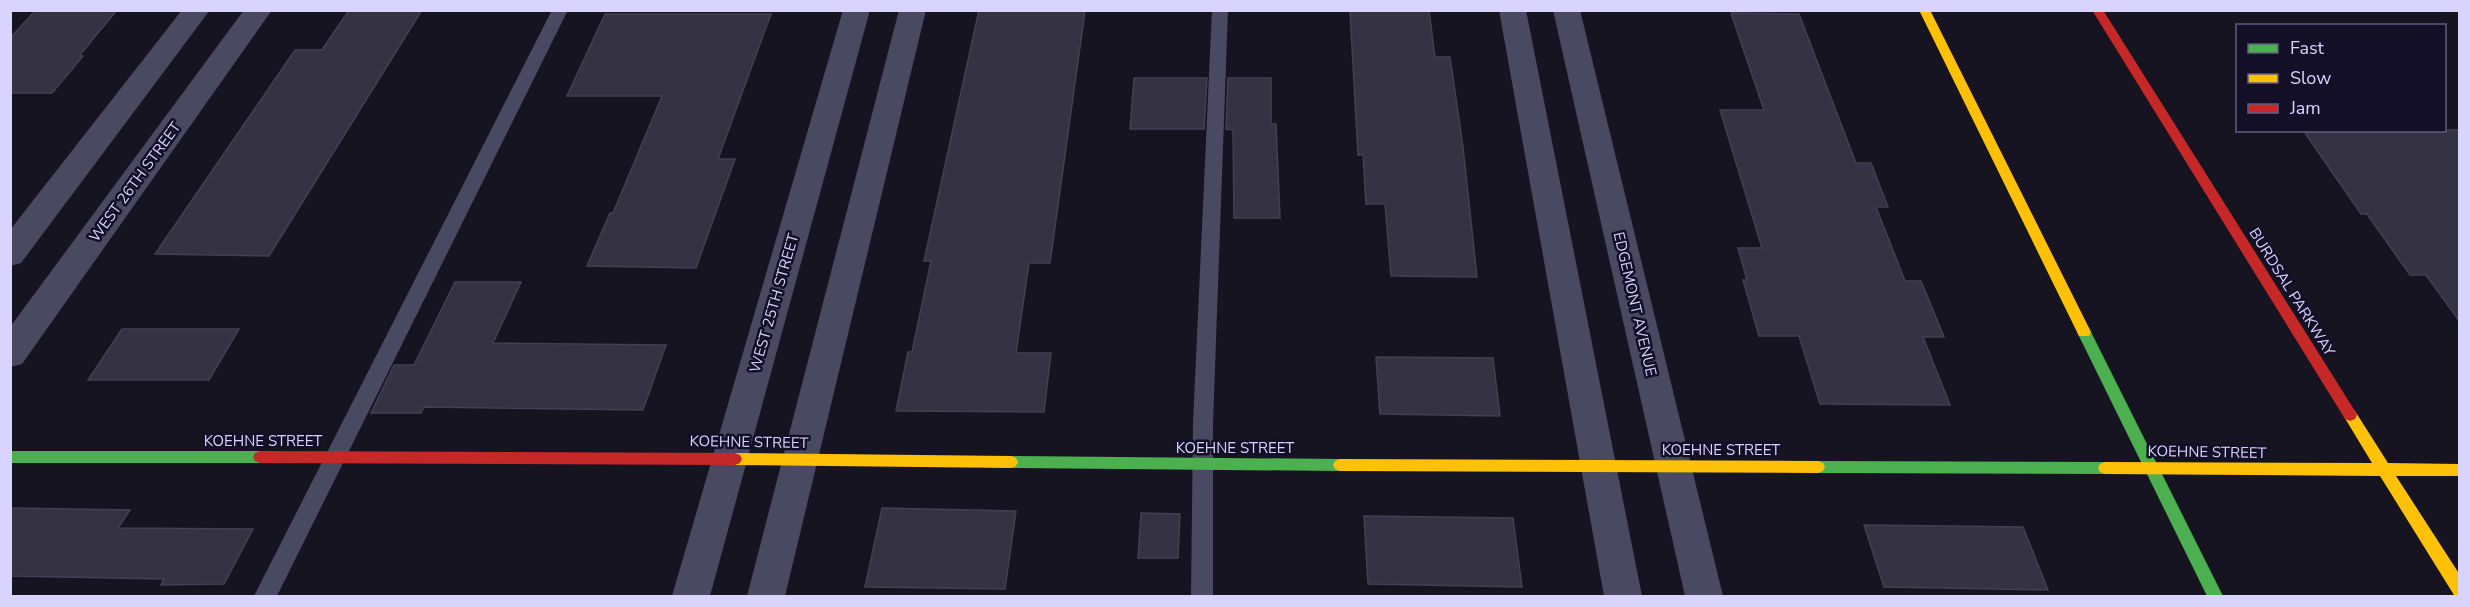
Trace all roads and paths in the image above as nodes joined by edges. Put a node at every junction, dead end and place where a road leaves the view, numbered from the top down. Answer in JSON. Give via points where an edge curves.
{"nodes":[{"id":1,"x":197,"y":10,"type":"edge"},
{"id":2,"x":259,"y":10,"type":"edge"},
{"id":3,"x":560,"y":10,"type":"edge"},
{"id":4,"x":857,"y":10,"type":"edge"},
{"id":5,"x":913,"y":10,"type":"edge"},
{"id":6,"x":1220,"y":10,"type":"edge"},
{"id":7,"x":1512,"y":10,"type":"edge"},
{"id":8,"x":1566,"y":10,"type":"edge"},
{"id":9,"x":1924,"y":10,"type":"edge"},
{"id":10,"x":2097,"y":10,"type":"edge"},
{"id":11,"x":10,"y":254,"type":"edge"},
{"id":12,"x":10,"y":354,"type":"edge"},
{"id":13,"x":10,"y":457,"type":"edge"},
{"id":14,"x":335,"y":457,"type":"junction"},
{"id":15,"x":730,"y":459,"type":"junction"},
{"id":16,"x":800,"y":459,"type":"junction"},
{"id":17,"x":1203,"y":464,"type":"junction"},
{"id":18,"x":1597,"y":466,"type":"junction"},
{"id":19,"x":1673,"y":466,"type":"junction"},
{"id":20,"x":2150,"y":468,"type":"junction"},
{"id":21,"x":2384,"y":470,"type":"junction"},
{"id":22,"x":2460,"y":470,"type":"edge"},
{"id":23,"x":2460,"y":590,"type":"edge"},
{"id":24,"x":265,"y":597,"type":"edge"},
{"id":25,"x":691,"y":597,"type":"edge"},
{"id":26,"x":766,"y":597,"type":"edge"},
{"id":27,"x":1202,"y":597,"type":"edge"},
{"id":28,"x":1623,"y":597,"type":"edge"},
{"id":29,"x":1704,"y":597,"type":"edge"},
{"id":30,"x":2215,"y":597,"type":"edge"}],
"edges":[{"from":1,"to":11,"type":"street"},
{"from":2,"to":12,"type":"street","name":"WEST 26TH STREET"},
{"from":3,"to":14,"type":"lane"},
{"from":4,"to":15,"type":"street","name":"WEST 25TH STREET"},
{"from":5,"to":16,"type":"street"},
{"from":6,"to":17,"type":"lane"},
{"from":7,"to":18,"type":"street"},
{"from":8,"to":19,"type":"street","name":"EDGEMONT AVENUE"},
{"from":9,"to":20,"type":"street"},
{"from":10,"to":21,"type":"street","name":"BURDSAL PARKWAY"},
{"from":13,"to":14,"type":"street","name":"KOEHNE STREET"},
{"from":14,"to":15,"type":"street","name":"KOEHNE STREET"},
{"from":14,"to":24,"type":"lane"},
{"from":15,"to":16,"type":"street","name":"KOEHNE STREET"},
{"from":15,"to":25,"type":"street","name":"WEST 25TH STREET"},
{"from":16,"to":17,"type":"street","name":"KOEHNE STREET"},
{"from":16,"to":26,"type":"street"},
{"from":17,"to":18,"type":"street","name":"KOEHNE STREET"},
{"from":17,"to":27,"type":"lane"},
{"from":18,"to":19,"type":"street","name":"KOEHNE STREET"},
{"from":18,"to":28,"type":"street"},
{"from":19,"to":20,"type":"street","name":"KOEHNE STREET"},
{"from":19,"to":29,"type":"street","name":"EDGEMONT AVENUE"},
{"from":20,"to":21,"type":"street","name":"KOEHNE STREET"},
{"from":20,"to":30,"type":"street"},
{"from":21,"to":22,"type":"street","name":"KOEHNE STREET"},
{"from":21,"to":23,"type":"street","name":"BURDSAL PARKWAY"}]}
